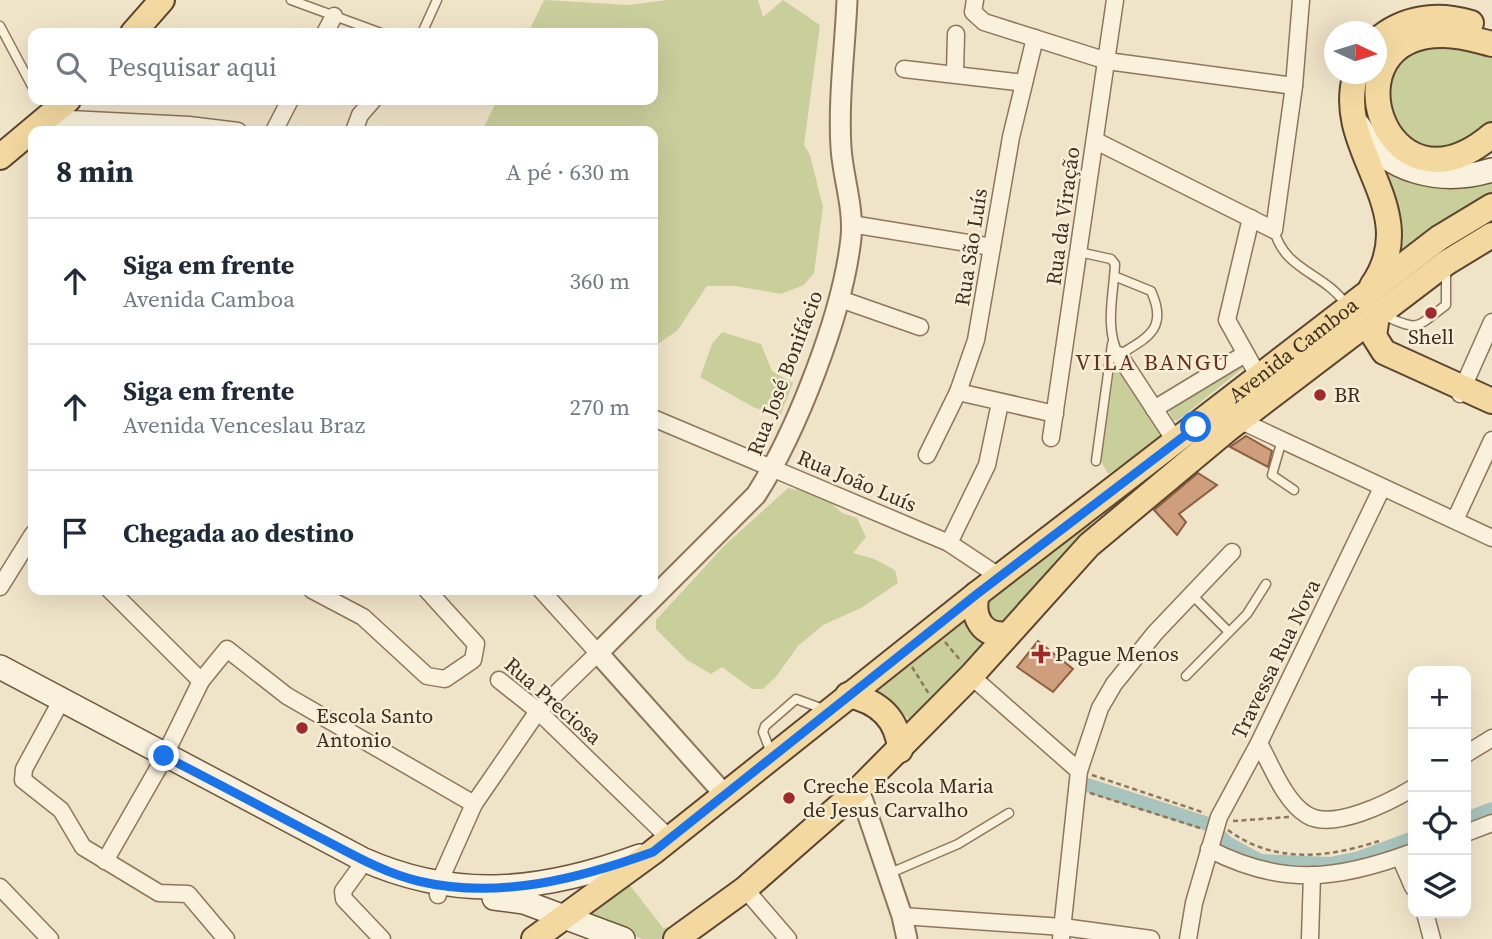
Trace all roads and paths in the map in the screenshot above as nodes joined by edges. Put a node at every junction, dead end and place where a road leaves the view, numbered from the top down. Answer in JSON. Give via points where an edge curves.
{"nodes":[{"id":1,"x":162,"y":0,"type":"edge"},
{"id":2,"x":290,"y":0,"type":"edge"},
{"id":3,"x":437,"y":0,"type":"edge"},
{"id":4,"x":847,"y":0,"type":"edge"},
{"id":5,"x":975,"y":0,"type":"edge"},
{"id":6,"x":1115,"y":0,"type":"edge"},
{"id":7,"x":1301,"y":0,"type":"edge"},
{"id":8,"x":334,"y":16,"type":"junction"},
{"id":9,"x":0,"y":26,"type":"edge"},
{"id":10,"x":137,"y":28,"type":"edge"},
{"id":11,"x":328,"y":28,"type":"edge"},
{"id":12,"x":367,"y":28,"type":"edge"},
{"id":13,"x":424,"y":28,"type":"edge"},
{"id":14,"x":1492,"y":29,"type":"edge"},
{"id":15,"x":956,"y":34,"type":"dead end"},
{"id":16,"x":1387,"y":34,"type":"edge"},
{"id":17,"x":1035,"y":38,"type":"junction"},
{"id":18,"x":1492,"y":44,"type":"edge"},
{"id":19,"x":1107,"y":61,"type":"junction"},
{"id":20,"x":904,"y":69,"type":"dead end"},
{"id":21,"x":955,"y":74,"type":"junction"},
{"id":22,"x":28,"y":79,"type":"edge"},
{"id":23,"x":1024,"y":83,"type":"junction"},
{"id":24,"x":1355,"y":84,"type":"edge"},
{"id":25,"x":1294,"y":86,"type":"junction"},
{"id":26,"x":287,"y":105,"type":"edge"},
{"id":27,"x":369,"y":105,"type":"edge"},
{"id":28,"x":54,"y":109,"type":"edge"},
{"id":29,"x":1353,"y":110,"type":"junction"},
{"id":30,"x":35,"y":126,"type":"edge"},
{"id":31,"x":150,"y":126,"type":"edge"},
{"id":32,"x":277,"y":126,"type":"edge"},
{"id":33,"x":356,"y":126,"type":"edge"},
{"id":34,"x":28,"y":132,"type":"edge"},
{"id":35,"x":1492,"y":135,"type":"edge"},
{"id":36,"x":1096,"y":141,"type":"junction"},
{"id":37,"x":0,"y":157,"type":"edge"},
{"id":38,"x":1492,"y":170,"type":"edge"},
{"id":39,"x":1492,"y":206,"type":"edge"},
{"id":40,"x":1251,"y":218,"type":"junction"},
{"id":41,"x":851,"y":225,"type":"junction"},
{"id":42,"x":1274,"y":230,"type":"junction"},
{"id":43,"x":1492,"y":235,"type":"edge"},
{"id":44,"x":1492,"y":246,"type":"edge"},
{"id":45,"x":992,"y":247,"type":"junction"},
{"id":46,"x":1079,"y":252,"type":"junction"},
{"id":47,"x":1447,"y":262,"type":"junction"},
{"id":48,"x":1114,"y":276,"type":"junction"},
{"id":49,"x":840,"y":299,"type":"junction"},
{"id":50,"x":1368,"y":308,"type":"junction"},
{"id":51,"x":1492,"y":323,"type":"edge"},
{"id":52,"x":920,"y":327,"type":"dead end"},
{"id":53,"x":1338,"y":346,"type":"junction"},
{"id":54,"x":1116,"y":349,"type":"junction"},
{"id":55,"x":1245,"y":354,"type":"junction"},
{"id":56,"x":1413,"y":367,"type":"junction"},
{"id":57,"x":1260,"y":379,"type":"junction"},
{"id":58,"x":958,"y":392,"type":"junction"},
{"id":59,"x":1461,"y":392,"type":"junction"},
{"id":60,"x":1492,"y":401,"type":"edge"},
{"id":61,"x":1000,"y":402,"type":"junction"},
{"id":62,"x":1154,"y":409,"type":"junction"},
{"id":63,"x":1055,"y":414,"type":"junction"},
{"id":64,"x":1492,"y":415,"type":"edge"},
{"id":65,"x":658,"y":420,"type":"edge"},
{"id":66,"x":1239,"y":420,"type":"junction"},
{"id":67,"x":1051,"y":438,"type":"dead end"},
{"id":68,"x":1282,"y":440,"type":"junction"},
{"id":69,"x":1492,"y":440,"type":"edge"},
{"id":70,"x":1176,"y":442,"type":"junction"},
{"id":71,"x":927,"y":455,"type":"dead end"},
{"id":72,"x":1096,"y":461,"type":"dead end"},
{"id":73,"x":773,"y":468,"type":"junction"},
{"id":74,"x":1382,"y":488,"type":"junction"},
{"id":75,"x":1294,"y":490,"type":"dead end"},
{"id":76,"x":1455,"y":520,"type":"junction"},
{"id":77,"x":1492,"y":538,"type":"edge"},
{"id":78,"x":28,"y":542,"type":"edge"},
{"id":79,"x":949,"y":543,"type":"junction"},
{"id":80,"x":1232,"y":552,"type":"dead end"},
{"id":81,"x":1000,"y":577,"type":"junction"},
{"id":82,"x":1266,"y":584,"type":"dead end"},
{"id":83,"x":0,"y":587,"type":"edge"},
{"id":84,"x":658,"y":593,"type":"edge"},
{"id":85,"x":977,"y":594,"type":"junction"},
{"id":86,"x":115,"y":595,"type":"edge"},
{"id":87,"x":321,"y":595,"type":"edge"},
{"id":88,"x":432,"y":595,"type":"edge"},
{"id":89,"x":546,"y":595,"type":"edge"},
{"id":90,"x":656,"y":595,"type":"edge"},
{"id":91,"x":1192,"y":595,"type":"junction"},
{"id":92,"x":1228,"y":631,"type":"junction"},
{"id":93,"x":1008,"y":634,"type":"junction"},
{"id":94,"x":953,"y":636,"type":"dead end"},
{"id":95,"x":598,"y":653,"type":"junction"},
{"id":96,"x":0,"y":667,"type":"edge"},
{"id":97,"x":970,"y":667,"type":"junction"},
{"id":98,"x":903,"y":676,"type":"dead end"},
{"id":99,"x":1186,"y":676,"type":"dead end"},
{"id":100,"x":0,"y":678,"type":"edge"},
{"id":101,"x":499,"y":680,"type":"dead end"},
{"id":102,"x":201,"y":681,"type":"junction"},
{"id":103,"x":939,"y":689,"type":"dead end"},
{"id":104,"x":848,"y":695,"type":"junction"},
{"id":105,"x":58,"y":706,"type":"junction"},
{"id":106,"x":538,"y":711,"type":"junction"},
{"id":107,"x":1492,"y":738,"type":"edge"},
{"id":108,"x":1259,"y":743,"type":"junction"},
{"id":109,"x":900,"y":750,"type":"junction"},
{"id":110,"x":1471,"y":751,"type":"edge"},
{"id":111,"x":162,"y":760,"type":"junction"},
{"id":112,"x":1079,"y":771,"type":"junction"},
{"id":113,"x":1077,"y":788,"type":"junction"},
{"id":114,"x":859,"y":789,"type":"junction"},
{"id":115,"x":1408,"y":791,"type":"edge"},
{"id":116,"x":725,"y":794,"type":"junction"},
{"id":117,"x":474,"y":804,"type":"junction"},
{"id":118,"x":1009,"y":813,"type":"dead end"},
{"id":119,"x":1306,"y":815,"type":"junction"},
{"id":120,"x":1492,"y":823,"type":"edge"},
{"id":121,"x":1214,"y":831,"type":"junction"},
{"id":122,"x":1471,"y":831,"type":"edge"},
{"id":123,"x":1379,"y":841,"type":"dead end"},
{"id":124,"x":661,"y":845,"type":"junction"},
{"id":125,"x":1407,"y":855,"type":"edge"},
{"id":126,"x":105,"y":861,"type":"junction"},
{"id":127,"x":359,"y":869,"type":"junction"},
{"id":128,"x":888,"y":874,"type":"junction"},
{"id":129,"x":1312,"y":875,"type":"junction"},
{"id":130,"x":0,"y":887,"type":"edge"},
{"id":131,"x":745,"y":889,"type":"junction"},
{"id":132,"x":438,"y":890,"type":"junction"},
{"id":133,"x":562,"y":916,"type":"junction"},
{"id":134,"x":902,"y":916,"type":"junction"},
{"id":135,"x":1426,"y":918,"type":"edge"},
{"id":136,"x":1062,"y":933,"type":"edge"},
{"id":137,"x":50,"y":939,"type":"edge"},
{"id":138,"x":226,"y":939,"type":"edge"},
{"id":139,"x":382,"y":939,"type":"edge"},
{"id":140,"x":534,"y":939,"type":"edge"},
{"id":141,"x":623,"y":939,"type":"edge"},
{"id":142,"x":676,"y":939,"type":"edge"},
{"id":143,"x":788,"y":939,"type":"edge"},
{"id":144,"x":907,"y":939,"type":"edge"},
{"id":145,"x":1151,"y":939,"type":"edge"},
{"id":146,"x":1188,"y":939,"type":"edge"},
{"id":147,"x":1310,"y":939,"type":"edge"},
{"id":148,"x":1432,"y":939,"type":"edge"}],
"edges":[{"from":1,"to":10,"type":"main road"},
{"from":2,"to":8,"type":"lane"},
{"from":3,"to":13,"type":"lane"},
{"from":4,"to":41,"type":"street","name":"Rua José Bonifácio","via":[[840,137]]},
{"from":5,"to":17,"type":"street","via":[[973,12],[984,22]]},
{"from":6,"to":19,"type":"street","name":"Rua da Viração"},
{"from":7,"to":25,"type":"street"},
{"from":8,"to":11,"type":"street"},
{"from":8,"to":12,"type":"lane"},
{"from":9,"to":22,"type":"lane"},
{"from":14,"to":16,"type":"main road","via":[[1455,19],[1422,18]]},
{"from":15,"to":21,"type":"street"},
{"from":17,"to":19,"type":"street"},
{"from":17,"to":23,"type":"street","name":"Rua São Luís"},
{"from":18,"to":35,"type":"main road","via":[[1443,34],[1411,42],[1387,62],[1377,102],[1382,123],[1396,142],[1425,157],[1460,155]]},
{"from":19,"to":25,"type":"street"},
{"from":19,"to":36,"type":"street","name":"Rua da Viração"},
{"from":20,"to":21,"type":"street"},
{"from":21,"to":23,"type":"street"},
{"from":23,"to":45,"type":"street","name":"Rua São Luís"},
{"from":24,"to":29,"type":"main road"},
{"from":25,"to":42,"type":"street"},
{"from":26,"to":32,"type":"street"},
{"from":27,"to":33,"type":"street"},
{"from":28,"to":30,"type":"main road"},
{"from":28,"to":31,"type":"street"},
{"from":29,"to":38,"type":"main road","via":[[1371,144],[1406,169],[1449,177]]},
{"from":29,"to":50,"type":"main road","via":[[1390,229],[1383,268]]},
{"from":34,"to":37,"type":"main road"},
{"from":36,"to":40,"type":"street"},
{"from":36,"to":46,"type":"street","name":"Rua da Viração"},
{"from":39,"to":50,"type":"main road","name":"Avenida Camboa","via":[[1439,238]]},
{"from":40,"to":42,"type":"street"},
{"from":40,"to":55,"type":"street","via":[[1227,320]]},
{"from":41,"to":45,"type":"street"},
{"from":41,"to":49,"type":"street","name":"Rua José Bonifácio"},
{"from":42,"to":50,"type":"lane","via":[[1282,252]]},
{"from":43,"to":47,"type":"main road","name":"Avenida Camboa"},
{"from":44,"to":47,"type":"main road"},
{"from":45,"to":58,"type":"street","name":"Rua São Luís","via":[[976,340]]},
{"from":46,"to":48,"type":"lane","via":[[1113,260]]},
{"from":46,"to":63,"type":"street","name":"Rua da Viração"},
{"from":47,"to":50,"type":"main road","name":"Avenida Camboa"},
{"from":47,"to":50,"type":"lane","via":[[1446,305],[1416,327]]},
{"from":48,"to":54,"type":"lane"},
{"from":48,"to":54,"type":"lane","via":[[1151,291],[1159,308],[1152,331]]},
{"from":49,"to":52,"type":"street"},
{"from":49,"to":73,"type":"street","name":"Rua José Bonifácio"},
{"from":50,"to":53,"type":"main road","name":"Avenida Camboa"},
{"from":50,"to":56,"type":"main road","via":[[1376,341],[1384,352]]},
{"from":50,"to":57,"type":"main road","name":"Avenida Camboa"},
{"from":51,"to":59,"type":"street"},
{"from":53,"to":56,"type":"main road","via":[[1360,348]]},
{"from":53,"to":66,"type":"main road","name":"Avenida Camboa"},
{"from":54,"to":62,"type":"street"},
{"from":54,"to":72,"type":"lane"},
{"from":55,"to":57,"type":"street"},
{"from":55,"to":62,"type":"street"},
{"from":56,"to":59,"type":"main road"},
{"from":57,"to":70,"type":"main road","name":"Avenida Camboa"},
{"from":58,"to":61,"type":"street"},
{"from":58,"to":71,"type":"street","name":"Rua São Luís"},
{"from":59,"to":60,"type":"main road"},
{"from":59,"to":64,"type":"main road"},
{"from":61,"to":63,"type":"street"},
{"from":61,"to":79,"type":"street","via":[[987,465]]},
{"from":62,"to":70,"type":"street"},
{"from":63,"to":67,"type":"street","name":"Rua da Viração"},
{"from":65,"to":73,"type":"street","name":"Rua João Luís"},
{"from":66,"to":68,"type":"street"},
{"from":66,"to":93,"type":"main road","name":"Avenida Camboa","via":[[1089,545]]},
{"from":68,"to":74,"type":"street"},
{"from":68,"to":75,"type":"lane","via":[[1272,475]]},
{"from":69,"to":76,"type":"street"},
{"from":70,"to":81,"type":"main road","name":"Avenida Camboa"},
{"from":73,"to":79,"type":"street","name":"Rua João Luís"},
{"from":73,"to":84,"type":"street","name":"Rua José Bonifácio","via":[[744,507]]},
{"from":74,"to":76,"type":"street"},
{"from":74,"to":108,"type":"street","name":"Travessa Rua Nova"},
{"from":76,"to":77,"type":"street"},
{"from":78,"to":83,"type":"street"},
{"from":79,"to":81,"type":"street","name":"Rua João Luís"},
{"from":80,"to":91,"type":"street"},
{"from":81,"to":85,"type":"main road","name":"Avenida Camboa"},
{"from":82,"to":92,"type":"lane","via":[[1247,614]]},
{"from":85,"to":93,"type":"main road","via":[[974,614],[978,623],[992,633]]},
{"from":85,"to":104,"type":"main road","name":"Avenida Camboa"},
{"from":86,"to":102,"type":"street"},
{"from":87,"to":88,"type":"street","name":"Rua Preciosa","via":[[363,617],[427,677],[445,679],[473,660],[476,644]]},
{"from":89,"to":95,"type":"street"},
{"from":90,"to":95,"type":"street","name":"Rua José Bonifácio"},
{"from":91,"to":92,"type":"lane"},
{"from":91,"to":112,"type":"street","via":[[1114,684]]},
{"from":92,"to":99,"type":"lane"},
{"from":93,"to":97,"type":"main road","name":"Avenida Camboa"},
{"from":94,"to":97,"type":"path","via":[[945,642]]},
{"from":95,"to":106,"type":"street"},
{"from":95,"to":116,"type":"street"},
{"from":96,"to":105,"type":"main road"},
{"from":97,"to":109,"type":"main road","name":"Avenida Camboa"},
{"from":97,"to":112,"type":"street"},
{"from":98,"to":103,"type":"path","via":[[913,668],[930,697]]},
{"from":100,"to":105,"type":"main road"},
{"from":101,"to":106,"type":"street","name":"Rua Preciosa"},
{"from":102,"to":111,"type":"street"},
{"from":102,"to":117,"type":"street","via":[[227,649],[287,696]]},
{"from":104,"to":109,"type":"main road","via":[[866,699],[884,711],[897,731]]},
{"from":104,"to":116,"type":"main road","name":"Avenida Camboa"},
{"from":105,"to":111,"type":"main road"},
{"from":105,"to":126,"type":"street","via":[[24,769],[23,780],[54,802],[77,840]]},
{"from":106,"to":117,"type":"street"},
{"from":106,"to":124,"type":"street","name":"Rua Preciosa"},
{"from":107,"to":110,"type":"street"},
{"from":108,"to":119,"type":"street"},
{"from":108,"to":121,"type":"street","name":"Travessa Rua Nova"},
{"from":109,"to":114,"type":"main road","name":"Avenida Camboa"},
{"from":111,"to":126,"type":"street"},
{"from":111,"to":127,"type":"main road"},
{"from":111,"to":132,"type":"main road","via":[[362,859]]},
{"from":112,"to":113,"type":"street"},
{"from":112,"to":121,"type":"path","via":[[1153,798]]},
{"from":113,"to":121,"type":"path"},
{"from":113,"to":136,"type":"street"},
{"from":114,"to":128,"type":"street"},
{"from":114,"to":131,"type":"main road","name":"Avenida Camboa"},
{"from":115,"to":119,"type":"street","via":[[1351,815],[1318,819]]},
{"from":116,"to":124,"type":"main road","name":"Avenida Camboa"},
{"from":117,"to":132,"type":"street"},
{"from":118,"to":128,"type":"lane","via":[[958,844]]},
{"from":119,"to":121,"type":"path"},
{"from":120,"to":122,"type":"street"},
{"from":121,"to":123,"type":"path","via":[[1272,853],[1345,852]]},
{"from":121,"to":129,"type":"street","via":[[1242,866]]},
{"from":121,"to":146,"type":"street","name":"Travessa Rua Nova"},
{"from":124,"to":132,"type":"main road","via":[[608,868],[555,881]]},
{"from":124,"to":133,"type":"main road","name":"Avenida Camboa"},
{"from":125,"to":129,"type":"street","via":[[1342,874]]},
{"from":126,"to":138,"type":"street","via":[[159,893],[193,898]]},
{"from":127,"to":132,"type":"main road","via":[[392,883]]},
{"from":127,"to":139,"type":"street","via":[[343,891],[344,899]]},
{"from":128,"to":134,"type":"street"},
{"from":129,"to":147,"type":"street"},
{"from":130,"to":137,"type":"street"},
{"from":131,"to":142,"type":"main road","name":"Avenida Camboa"},
{"from":131,"to":143,"type":"street"},
{"from":132,"to":133,"type":"main road","via":[[516,900]]},
{"from":133,"to":140,"type":"main road","name":"Avenida Camboa"},
{"from":133,"to":141,"type":"main road"},
{"from":134,"to":136,"type":"street"},
{"from":134,"to":144,"type":"street"},
{"from":135,"to":148,"type":"street"},
{"from":136,"to":145,"type":"street"}]}
